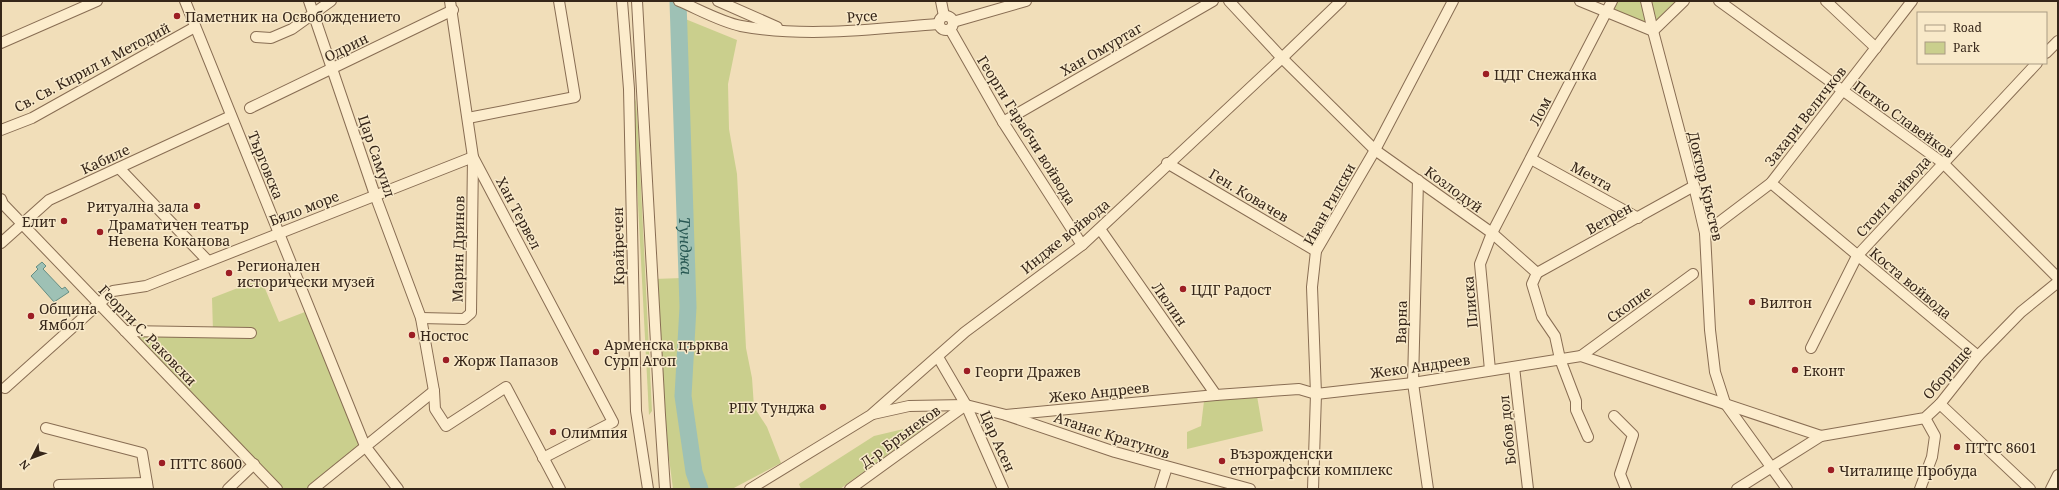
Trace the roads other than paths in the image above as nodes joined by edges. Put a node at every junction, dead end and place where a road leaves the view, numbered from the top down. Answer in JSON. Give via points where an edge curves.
{"nodes":[{"id":1,"x":96,"y":1,"type":"edge"},
{"id":2,"x":184,"y":1,"type":"edge"},
{"id":3,"x":309,"y":1,"type":"edge"},
{"id":4,"x":331,"y":1,"type":"edge"},
{"id":5,"x":559,"y":1,"type":"edge"},
{"id":6,"x":622,"y":1,"type":"edge"},
{"id":7,"x":636,"y":1,"type":"edge"},
{"id":8,"x":645,"y":1,"type":"edge"},
{"id":9,"x":679,"y":1,"type":"edge"},
{"id":10,"x":718,"y":1,"type":"edge"},
{"id":11,"x":941,"y":1,"type":"edge"},
{"id":12,"x":1026,"y":1,"type":"edge"},
{"id":13,"x":1214,"y":1,"type":"edge"},
{"id":14,"x":1230,"y":1,"type":"edge"},
{"id":15,"x":1341,"y":1,"type":"edge"},
{"id":16,"x":1453,"y":1,"type":"edge"},
{"id":17,"x":1580,"y":1,"type":"edge"},
{"id":18,"x":1612,"y":1,"type":"edge"},
{"id":19,"x":1646,"y":1,"type":"edge"},
{"id":20,"x":1684,"y":1,"type":"edge"},
{"id":21,"x":1719,"y":1,"type":"edge"},
{"id":22,"x":1826,"y":1,"type":"edge"},
{"id":23,"x":1912,"y":1,"type":"edge"},
{"id":24,"x":452,"y":6,"type":"edge"},
{"id":25,"x":313,"y":12,"type":"junction"},
{"id":26,"x":637,"y":13,"type":"junction"},
{"id":27,"x":1606,"y":13,"type":"junction"},
{"id":28,"x":941,"y":20,"type":"junction"},
{"id":29,"x":952,"y":25,"type":"junction"},
{"id":30,"x":195,"y":27,"type":"junction"},
{"id":31,"x":1653,"y":31,"type":"junction"},
{"id":32,"x":788,"y":32,"type":"junction"},
{"id":33,"x":256,"y":37,"type":"dead end"},
{"id":34,"x":2058,"y":42,"type":"edge"},
{"id":35,"x":1,"y":43,"type":"edge"},
{"id":36,"x":1876,"y":48,"type":"junction"},
{"id":37,"x":2047,"y":52,"type":"edge"},
{"id":38,"x":1282,"y":58,"type":"junction"},
{"id":39,"x":2036,"y":64,"type":"edge"},
{"id":40,"x":333,"y":68,"type":"junction"},
{"id":41,"x":1842,"y":91,"type":"junction"},
{"id":42,"x":250,"y":108,"type":"dead end"},
{"id":43,"x":231,"y":116,"type":"junction"},
{"id":44,"x":468,"y":118,"type":"junction"},
{"id":45,"x":1003,"y":122,"type":"junction"},
{"id":46,"x":1,"y":130,"type":"edge"},
{"id":47,"x":1375,"y":150,"type":"junction"},
{"id":48,"x":473,"y":157,"type":"junction"},
{"id":49,"x":1531,"y":159,"type":"junction"},
{"id":50,"x":1167,"y":163,"type":"junction"},
{"id":51,"x":1943,"y":163,"type":"junction"},
{"id":52,"x":119,"y":168,"type":"junction"},
{"id":53,"x":1418,"y":180,"type":"junction"},
{"id":54,"x":1771,"y":183,"type":"junction"},
{"id":55,"x":1694,"y":186,"type":"junction"},
{"id":56,"x":375,"y":195,"type":"junction"},
{"id":57,"x":2,"y":203,"type":"edge"},
{"id":58,"x":1638,"y":218,"type":"junction"},
{"id":59,"x":22,"y":224,"type":"junction"},
{"id":60,"x":1100,"y":229,"type":"junction"},
{"id":61,"x":279,"y":233,"type":"junction"},
{"id":62,"x":1705,"y":233,"type":"junction"},
{"id":63,"x":1492,"y":234,"type":"junction"},
{"id":64,"x":1,"y":243,"type":"edge"},
{"id":65,"x":1082,"y":245,"type":"junction"},
{"id":66,"x":1316,"y":251,"type":"junction"},
{"id":67,"x":1857,"y":256,"type":"junction"},
{"id":68,"x":208,"y":261,"type":"junction"},
{"id":69,"x":1537,"y":273,"type":"junction"},
{"id":70,"x":1692,"y":274,"type":"dead end"},
{"id":71,"x":2058,"y":278,"type":"edge"},
{"id":72,"x":2058,"y":282,"type":"edge"},
{"id":73,"x":99,"y":304,"type":"junction"},
{"id":74,"x":421,"y":318,"type":"junction"},
{"id":75,"x":125,"y":331,"type":"junction"},
{"id":76,"x":251,"y":333,"type":"dead end"},
{"id":77,"x":1811,"y":348,"type":"dead end"},
{"id":78,"x":1581,"y":356,"type":"junction"},
{"id":79,"x":1978,"y":356,"type":"junction"},
{"id":80,"x":938,"y":357,"type":"junction"},
{"id":81,"x":1560,"y":359,"type":"junction"},
{"id":82,"x":1514,"y":367,"type":"junction"},
{"id":83,"x":1490,"y":370,"type":"junction"},
{"id":84,"x":1413,"y":383,"type":"junction"},
{"id":85,"x":5,"y":388,"type":"dead end"},
{"id":86,"x":434,"y":391,"type":"junction"},
{"id":87,"x":1316,"y":394,"type":"junction"},
{"id":88,"x":1216,"y":395,"type":"junction"},
{"id":89,"x":1725,"y":403,"type":"junction"},
{"id":90,"x":1940,"y":404,"type":"junction"},
{"id":91,"x":966,"y":405,"type":"junction"},
{"id":92,"x":871,"y":415,"type":"junction"},
{"id":93,"x":1006,"y":415,"type":"junction"},
{"id":94,"x":1614,"y":416,"type":"dead end"},
{"id":95,"x":1924,"y":418,"type":"junction"},
{"id":96,"x":46,"y":428,"type":"dead end"},
{"id":97,"x":1821,"y":436,"type":"junction"},
{"id":98,"x":1588,"y":437,"type":"dead end"},
{"id":99,"x":365,"y":446,"type":"junction"},
{"id":100,"x":543,"y":458,"type":"junction"},
{"id":101,"x":254,"y":464,"type":"junction"},
{"id":102,"x":1167,"y":467,"type":"junction"},
{"id":103,"x":1772,"y":468,"type":"junction"},
{"id":104,"x":2058,"y":475,"type":"edge"},
{"id":105,"x":59,"y":485,"type":"dead end"},
{"id":106,"x":148,"y":486,"type":"edge"},
{"id":107,"x":228,"y":489,"type":"edge"},
{"id":108,"x":277,"y":489,"type":"edge"},
{"id":109,"x":313,"y":489,"type":"edge"},
{"id":110,"x":398,"y":489,"type":"edge"},
{"id":111,"x":560,"y":489,"type":"edge"},
{"id":112,"x":648,"y":489,"type":"edge"},
{"id":113,"x":666,"y":489,"type":"edge"},
{"id":114,"x":750,"y":489,"type":"edge"},
{"id":115,"x":850,"y":489,"type":"edge"},
{"id":116,"x":1003,"y":489,"type":"edge"},
{"id":117,"x":1160,"y":489,"type":"edge"},
{"id":118,"x":1250,"y":489,"type":"edge"},
{"id":119,"x":1313,"y":489,"type":"edge"},
{"id":120,"x":1428,"y":489,"type":"edge"},
{"id":121,"x":1528,"y":489,"type":"edge"},
{"id":122,"x":1626,"y":489,"type":"edge"},
{"id":123,"x":1737,"y":489,"type":"edge"},
{"id":124,"x":1787,"y":489,"type":"edge"},
{"id":125,"x":1920,"y":489,"type":"edge"},
{"id":126,"x":2030,"y":489,"type":"edge"},
{"id":127,"x":2051,"y":489,"type":"edge"}],
"edges":[{"from":1,"to":35,"type":"street"},
{"from":2,"to":30,"type":"street","name":"Търговска"},
{"from":3,"to":25,"type":"street","name":"Цар Самуил"},
{"from":4,"to":25,"type":"street"},
{"from":5,"to":44,"type":"street","via":[[575,97]]},
{"from":6,"to":112,"type":"street","name":"Крайречен","via":[[629,89],[636,411]]},
{"from":7,"to":26,"type":"street"},
{"from":8,"to":26,"type":"street"},
{"from":9,"to":32,"type":"street","name":"Русе","via":[[739,25]]},
{"from":10,"to":32,"type":"street"},
{"from":11,"to":28,"type":"street"},
{"from":12,"to":29,"type":"street"},
{"from":13,"to":45,"type":"street","name":"Хан Омуртаг"},
{"from":14,"to":38,"type":"street","name":"Козлодуй"},
{"from":15,"to":38,"type":"street","name":"Индже войвода"},
{"from":16,"to":47,"type":"street","name":"Иван Рилски"},
{"from":17,"to":27,"type":"street"},
{"from":18,"to":27,"type":"street","name":"Лом"},
{"from":19,"to":31,"type":"street","name":"Доктор Кръстев"},
{"from":20,"to":31,"type":"street"},
{"from":21,"to":41,"type":"street","name":"Петко Славейков"},
{"from":22,"to":36,"type":"street"},
{"from":23,"to":36,"type":"street","name":"Захари Величков"},
{"from":24,"to":40,"type":"street","name":"Одрин"},
{"from":24,"to":44,"type":"street","name":"Хан Тервел"},
{"from":25,"to":33,"type":"street","via":[[292,29],[271,38]]},
{"from":25,"to":40,"type":"street","name":"Цар Самуил"},
{"from":26,"to":113,"type":"street"},
{"from":27,"to":31,"type":"street"},
{"from":27,"to":49,"type":"street","name":"Лом"},
{"from":28,"to":29,"type":"street","via":[[948,16]]},
{"from":28,"to":32,"type":"street","name":"Русе","via":[[818,33]]},
{"from":29,"to":45,"type":"street","name":"Георги Гарабчи войвода"},
{"from":30,"to":43,"type":"street","name":"Търговска"},
{"from":30,"to":46,"type":"street","name":"Св. Св. Кирил и Методий","via":[[32,118]]},
{"from":31,"to":55,"type":"street","name":"Доктор Кръстев"},
{"from":34,"to":37,"type":"street"},
{"from":36,"to":41,"type":"street","name":"Захари Величков"},
{"from":38,"to":47,"type":"street","name":"Козлодуй"},
{"from":38,"to":50,"type":"street","name":"Индже войвода"},
{"from":39,"to":51,"type":"street","name":"Стоил войвода"},
{"from":40,"to":42,"type":"street","name":"Одрин"},
{"from":40,"to":56,"type":"street","name":"Цар Самуил"},
{"from":41,"to":51,"type":"street","name":"Петко Славейков"},
{"from":41,"to":54,"type":"street","name":"Захари Величков"},
{"from":43,"to":52,"type":"street","name":"Кабиле"},
{"from":43,"to":61,"type":"street","name":"Търговска"},
{"from":44,"to":48,"type":"street","name":"Хан Тервел"},
{"from":45,"to":65,"type":"street","name":"Георги Гарабчи войвода"},
{"from":47,"to":53,"type":"street","name":"Козлодуй"},
{"from":47,"to":66,"type":"street","name":"Иван Рилски"},
{"from":48,"to":56,"type":"street","name":"Бяло море"},
{"from":48,"to":74,"type":"street","name":"Марин Дринов","via":[[471,313],[464,320]]},
{"from":48,"to":100,"type":"street","name":"Хан Тервел","via":[[613,422]]},
{"from":49,"to":58,"type":"street","name":"Мечта"},
{"from":49,"to":63,"type":"street","name":"Лом"},
{"from":50,"to":60,"type":"street","name":"Индже войвода"},
{"from":50,"to":66,"type":"street","name":"Ген. Ковачев"},
{"from":51,"to":67,"type":"street","name":"Стоил войвода"},
{"from":51,"to":71,"type":"street","name":"Петко Славейков"},
{"from":52,"to":59,"type":"street","name":"Кабиле","via":[[50,200]]},
{"from":52,"to":68,"type":"street"},
{"from":53,"to":63,"type":"street","name":"Козлодуй"},
{"from":53,"to":84,"type":"street","name":"Варна"},
{"from":54,"to":62,"type":"street","name":"Захари Величков"},
{"from":54,"to":67,"type":"street","name":"Коста войвода"},
{"from":55,"to":58,"type":"street","name":"Ветрен"},
{"from":55,"to":62,"type":"street","name":"Доктор Кръстев"},
{"from":56,"to":61,"type":"street","name":"Бяло море"},
{"from":56,"to":74,"type":"street","name":"Цар Самуил"},
{"from":57,"to":59,"type":"street","name":"Георги С. Раковски"},
{"from":58,"to":69,"type":"street","name":"Ветрен"},
{"from":59,"to":64,"type":"street","name":"Кабиле"},
{"from":59,"to":73,"type":"street","name":"Георги С. Раковски"},
{"from":60,"to":65,"type":"street","name":"Индже войвода"},
{"from":60,"to":88,"type":"street","name":"Люлин"},
{"from":61,"to":68,"type":"street","name":"Бяло море"},
{"from":61,"to":99,"type":"street","name":"Търговска"},
{"from":62,"to":89,"type":"street","name":"Доктор Кръстев","via":[[1710,330],[1715,372]]},
{"from":63,"to":69,"type":"street","name":"Козлодуй"},
{"from":63,"to":83,"type":"street","name":"Плиска","via":[[1480,264]]},
{"from":65,"to":80,"type":"street","name":"Индже войвода","via":[[965,332]]},
{"from":66,"to":87,"type":"street","name":"Иван Рилски","via":[[1312,287]]},
{"from":67,"to":77,"type":"street","name":"Стоил войвода"},
{"from":67,"to":79,"type":"street","name":"Коста войвода"},
{"from":68,"to":73,"type":"street","name":"Бяло море","via":[[146,286],[113,291]]},
{"from":69,"to":81,"type":"street","via":[[1532,284],[1542,317],[1555,336]]},
{"from":70,"to":78,"type":"street","name":"Скопие"},
{"from":72,"to":79,"type":"street","name":"Оборище","via":[[2021,312]]},
{"from":73,"to":75,"type":"street","name":"Георги С. Раковски"},
{"from":73,"to":85,"type":"street","name":"Бяло море"},
{"from":74,"to":86,"type":"street","name":"Цар Самуил"},
{"from":75,"to":76,"type":"street"},
{"from":75,"to":101,"type":"street","name":"Георги С. Раковски"},
{"from":78,"to":81,"type":"street","name":"Жеко Андреев"},
{"from":78,"to":89,"type":"street","name":"Жеко Андреев"},
{"from":79,"to":90,"type":"street","name":"Оборище"},
{"from":80,"to":91,"type":"street","name":"Цар Асен"},
{"from":80,"to":92,"type":"street","name":"Индже войвода"},
{"from":81,"to":82,"type":"street","name":"Жеко Андреев"},
{"from":81,"to":98,"type":"street","via":[[1576,401],[1576,410]]},
{"from":82,"to":83,"type":"street","name":"Жеко Андреев"},
{"from":82,"to":121,"type":"street","name":"Бобов дол"},
{"from":83,"to":84,"type":"street","name":"Жеко Андреев"},
{"from":84,"to":87,"type":"street","name":"Жеко Андреев"},
{"from":84,"to":120,"type":"street","name":"Варна"},
{"from":86,"to":99,"type":"street"},
{"from":86,"to":100,"type":"street","name":"Цар Самуил","via":[[435,409],[446,426],[506,387]]},
{"from":87,"to":88,"type":"street","name":"Жеко Андреев","via":[[1299,389]]},
{"from":87,"to":119,"type":"street","name":"Иван Рилски"},
{"from":88,"to":93,"type":"street","name":"Жеко Андреев"},
{"from":89,"to":97,"type":"street","name":"Жеко Андреев"},
{"from":89,"to":103,"type":"street"},
{"from":90,"to":95,"type":"street","name":"Оборище"},
{"from":90,"to":126,"type":"street"},
{"from":91,"to":92,"type":"street","name":"Атанас Кратунов","via":[[909,406]]},
{"from":91,"to":93,"type":"street","name":"Атанас Кратунов"},
{"from":91,"to":115,"type":"street","name":"Д-р Брънеков"},
{"from":91,"to":116,"type":"street","name":"Цар Асен"},
{"from":92,"to":114,"type":"street","name":"Индже войвода"},
{"from":93,"to":102,"type":"street","name":"Атанас Кратунов"},
{"from":94,"to":122,"type":"street","via":[[1633,435],[1620,474]]},
{"from":95,"to":97,"type":"street","name":"Оборище"},
{"from":95,"to":125,"type":"street","via":[[1935,436],[1932,457]]},
{"from":96,"to":106,"type":"street","via":[[142,453]]},
{"from":97,"to":103,"type":"street","name":"Оборище"},
{"from":99,"to":109,"type":"street"},
{"from":99,"to":110,"type":"street","name":"Търговска"},
{"from":100,"to":111,"type":"street"},
{"from":101,"to":107,"type":"street"},
{"from":101,"to":108,"type":"street","name":"Георги С. Раковски"},
{"from":102,"to":117,"type":"street"},
{"from":102,"to":118,"type":"street","name":"Атанас Кратунов"},
{"from":103,"to":123,"type":"street","name":"Оборище"},
{"from":103,"to":124,"type":"street"},
{"from":104,"to":127,"type":"street"},
{"from":105,"to":106,"type":"street"}]}
